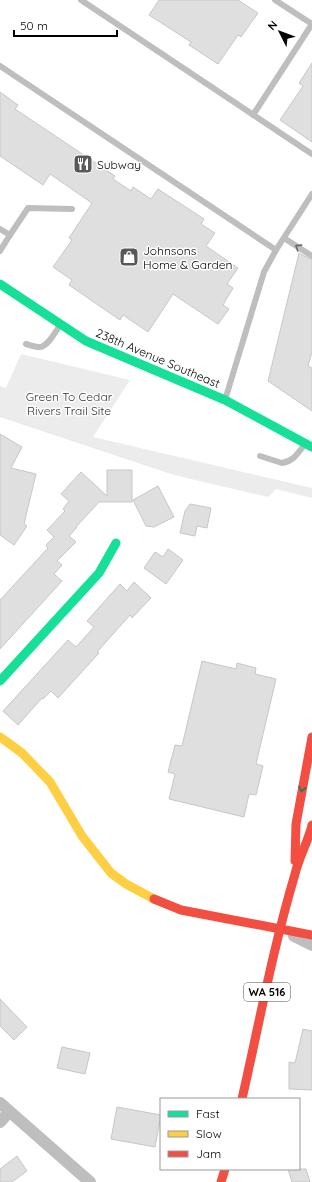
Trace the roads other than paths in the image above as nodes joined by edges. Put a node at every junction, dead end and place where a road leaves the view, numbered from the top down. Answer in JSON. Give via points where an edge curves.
{"nodes":[{"id":1,"x":81,"y":0,"type":"edge"},
{"id":2,"x":275,"y":0,"type":"edge"},
{"id":3,"x":312,"y":24,"type":"edge"},
{"id":4,"x":0,"y":66,"type":"edge"},
{"id":5,"x":253,"y":115,"type":"junction"},
{"id":6,"x":312,"y":154,"type":"edge"},
{"id":7,"x":312,"y":194,"type":"edge"},
{"id":8,"x":72,"y":209,"type":"dead end"},
{"id":9,"x":0,"y":229,"type":"edge"},
{"id":10,"x":10,"y":235,"type":"junction"},
{"id":11,"x":284,"y":238,"type":"junction"},
{"id":12,"x":276,"y":250,"type":"junction"},
{"id":13,"x":0,"y":251,"type":"edge"},
{"id":14,"x":312,"y":256,"type":"edge"},
{"id":15,"x":0,"y":284,"type":"edge"},
{"id":16,"x":61,"y":324,"type":"junction"},
{"id":17,"x":26,"y":344,"type":"dead end"},
{"id":18,"x":225,"y":400,"type":"junction"},
{"id":19,"x":309,"y":445,"type":"edge"},
{"id":20,"x":260,"y":456,"type":"dead end"},
{"id":21,"x":116,"y":543,"type":"dead end"},
{"id":22,"x":0,"y":681,"type":"edge"},
{"id":23,"x":0,"y":737,"type":"edge"},
{"id":24,"x":312,"y":737,"type":"edge"},
{"id":25,"x":312,"y":825,"type":"edge"},
{"id":26,"x":295,"y":872,"type":"junction"},
{"id":27,"x":280,"y":930,"type":"junction"},
{"id":28,"x":312,"y":935,"type":"edge"},
{"id":29,"x":312,"y":945,"type":"edge"},
{"id":30,"x":242,"y":1098,"type":"edge"},
{"id":31,"x":0,"y":1103,"type":"edge"},
{"id":32,"x":9,"y":1112,"type":"junction"},
{"id":33,"x":0,"y":1122,"type":"edge"},
{"id":34,"x":225,"y":1170,"type":"edge"},
{"id":35,"x":90,"y":1182,"type":"edge"},
{"id":36,"x":221,"y":1182,"type":"edge"}],
"edges":[{"from":1,"to":5,"type":"lane"},
{"from":2,"to":3,"type":"lane"},
{"from":3,"to":5,"type":"lane"},
{"from":4,"to":12,"type":"lane"},
{"from":5,"to":6,"type":"lane"},
{"from":7,"to":11,"type":"lane"},
{"from":8,"to":10,"type":"lane","via":[[28,208]]},
{"from":9,"to":10,"type":"lane"},
{"from":10,"to":13,"type":"lane"},
{"from":11,"to":12,"type":"lane"},
{"from":14,"to":11,"type":"lane","one_way":true},
{"from":12,"to":18,"type":"lane","via":[[264,272]]},
{"from":15,"to":16,"type":"street","name":"238th Avenue Southeast"},
{"from":16,"to":17,"type":"lane","via":[[49,341],[42,346]]},
{"from":16,"to":18,"type":"street","name":"238th Avenue Southeast","via":[[86,341]]},
{"from":18,"to":19,"type":"street","name":"238th Avenue Southeast"},
{"from":19,"to":20,"type":"lane","via":[[291,461],[282,463]]},
{"from":21,"to":22,"type":"street","via":[[100,573]]},
{"from":23,"to":27,"type":"street","via":[[22,753],[46,778],[96,855],[110,872],[126,884],[158,902],[181,910]]},
{"from":24,"to":26,"type":"street","number":"WA 516","one_way":true,"via":[[296,824]]},
{"from":25,"to":26,"type":"street","number":"WA 516"},
{"from":26,"to":27,"type":"street","number":"WA 516"},
{"from":27,"to":28,"type":"street"},
{"from":27,"to":29,"type":"street"},
{"from":27,"to":30,"type":"street","number":"WA 516"},
{"from":31,"to":32,"type":"street"},
{"from":32,"to":33,"type":"street"},
{"from":32,"to":35,"type":"street"},
{"from":34,"to":36,"type":"street"}]}
